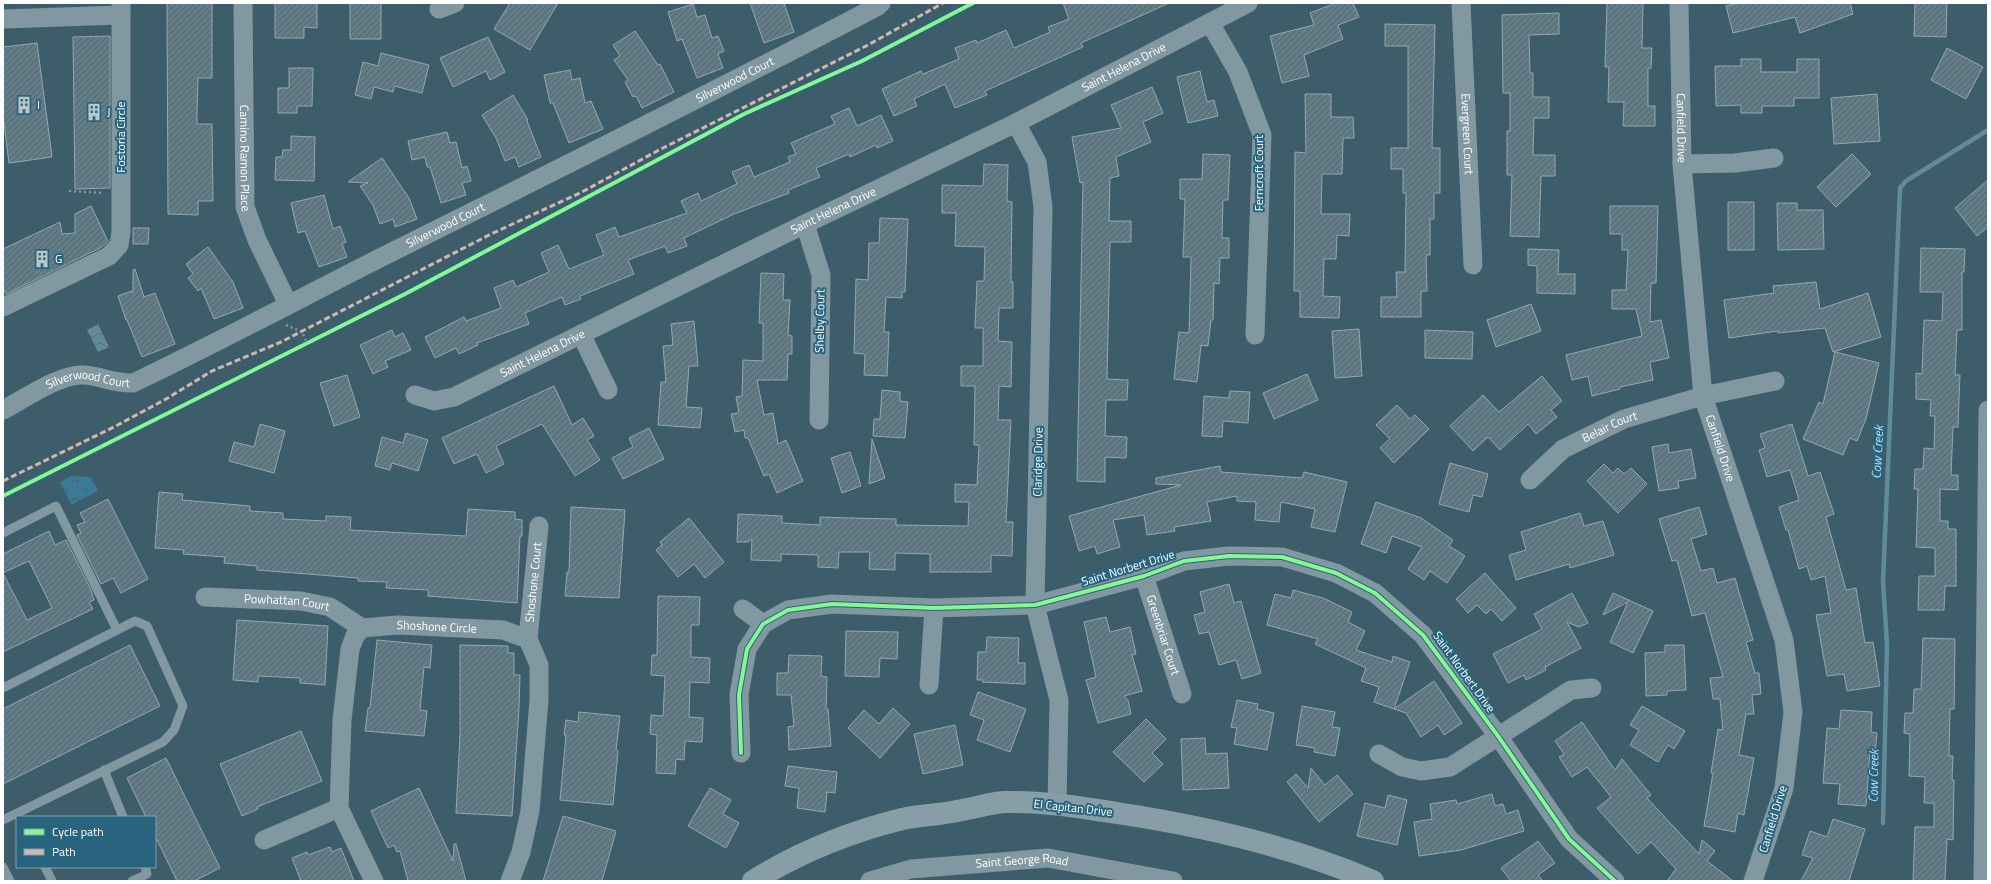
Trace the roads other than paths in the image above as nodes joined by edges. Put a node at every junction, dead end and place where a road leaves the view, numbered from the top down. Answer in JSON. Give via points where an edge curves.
{"nodes":[{"id":1,"x":243,"y":3,"type":"edge"},
{"id":2,"x":881,"y":3,"type":"edge"},
{"id":3,"x":1248,"y":3,"type":"edge"},
{"id":4,"x":1461,"y":3,"type":"edge"},
{"id":5,"x":1679,"y":3,"type":"edge"},
{"id":6,"x":121,"y":9,"type":"edge"},
{"id":7,"x":3,"y":19,"type":"edge"},
{"id":8,"x":1210,"y":24,"type":"junction"},
{"id":9,"x":1016,"y":123,"type":"junction"},
{"id":10,"x":1774,"y":158,"type":"dead end"},
{"id":11,"x":1682,"y":164,"type":"junction"},
{"id":12,"x":805,"y":224,"type":"junction"},
{"id":13,"x":1473,"y":266,"type":"dead end"},
{"id":14,"x":288,"y":304,"type":"junction"},
{"id":15,"x":3,"y":307,"type":"edge"},
{"id":16,"x":581,"y":334,"type":"junction"},
{"id":17,"x":1255,"y":335,"type":"dead end"},
{"id":18,"x":1775,"y":381,"type":"dead end"},
{"id":19,"x":608,"y":390,"type":"dead end"},
{"id":20,"x":415,"y":396,"type":"dead end"},
{"id":21,"x":1703,"y":396,"type":"junction"},
{"id":22,"x":3,"y":410,"type":"edge"},
{"id":23,"x":1988,"y":410,"type":"edge"},
{"id":24,"x":819,"y":420,"type":"dead end"},
{"id":25,"x":1530,"y":480,"type":"dead end"},
{"id":26,"x":539,"y":526,"type":"dead end"},
{"id":27,"x":3,"y":533,"type":"edge"},
{"id":28,"x":1144,"y":576,"type":"junction"},
{"id":29,"x":205,"y":597,"type":"dead end"},
{"id":30,"x":1035,"y":605,"type":"junction"},
{"id":31,"x":934,"y":608,"type":"junction"},
{"id":32,"x":743,"y":609,"type":"dead end"},
{"id":33,"x":763,"y":624,"type":"junction"},
{"id":34,"x":362,"y":628,"type":"junction"},
{"id":35,"x":118,"y":630,"type":"junction"},
{"id":36,"x":528,"y":639,"type":"junction"},
{"id":37,"x":1987,"y":649,"type":"edge"},
{"id":38,"x":929,"y":685,"type":"dead end"},
{"id":39,"x":3,"y":688,"type":"edge"},
{"id":40,"x":1592,"y":688,"type":"dead end"},
{"id":41,"x":1182,"y":694,"type":"dead end"},
{"id":42,"x":1498,"y":736,"type":"junction"},
{"id":43,"x":741,"y":753,"type":"dead end"},
{"id":44,"x":1379,"y":754,"type":"dead end"},
{"id":45,"x":104,"y":770,"type":"junction"},
{"id":46,"x":1057,"y":804,"type":"junction"},
{"id":47,"x":339,"y":808,"type":"junction"},
{"id":48,"x":20,"y":815,"type":"edge"},
{"id":49,"x":16,"y":816,"type":"edge"},
{"id":50,"x":124,"y":816,"type":"edge"},
{"id":51,"x":3,"y":820,"type":"edge"},
{"id":52,"x":1986,"y":827,"type":"edge"},
{"id":53,"x":264,"y":840,"type":"dead end"},
{"id":54,"x":3,"y":867,"type":"edge"},
{"id":55,"x":46,"y":868,"type":"edge"},
{"id":56,"x":145,"y":868,"type":"edge"},
{"id":57,"x":10,"y":881,"type":"edge"},
{"id":58,"x":52,"y":881,"type":"edge"},
{"id":59,"x":132,"y":881,"type":"edge"},
{"id":60,"x":374,"y":881,"type":"edge"},
{"id":61,"x":510,"y":881,"type":"edge"},
{"id":62,"x":753,"y":881,"type":"edge"},
{"id":63,"x":870,"y":881,"type":"edge"},
{"id":64,"x":1174,"y":881,"type":"edge"},
{"id":65,"x":1373,"y":881,"type":"edge"},
{"id":66,"x":1615,"y":881,"type":"edge"},
{"id":67,"x":1753,"y":881,"type":"edge"},
{"id":68,"x":1983,"y":881,"type":"edge"}],
"edges":[{"from":1,"to":14,"type":"street","name":"Camino Ramon Place","via":[[245,207],[257,240]]},
{"from":2,"to":14,"type":"street","name":"Silverwood Court","via":[[748,74]]},
{"from":3,"to":8,"type":"street","name":"Saint Helena Drive"},
{"from":4,"to":13,"type":"street","name":"Evergreen Court"},
{"from":5,"to":11,"type":"street","name":"Canfield Drive"},
{"from":6,"to":7,"type":"street","name":"Fostoria Circle"},
{"from":6,"to":15,"type":"street","name":"Fostoria Circle","via":[[119,245],[109,256]]},
{"from":8,"to":9,"type":"street","name":"Saint Helena Drive"},
{"from":8,"to":17,"type":"street","name":"Ferncroft Court","via":[[1238,72],[1262,135]]},
{"from":9,"to":12,"type":"street","name":"Saint Helena Drive"},
{"from":9,"to":30,"type":"street","name":"Claridge Drive","via":[[1037,162],[1043,207]]},
{"from":10,"to":11,"type":"street","via":[[1735,163]]},
{"from":11,"to":21,"type":"street","name":"Canfield Drive"},
{"from":12,"to":16,"type":"street","name":"Saint Helena Drive"},
{"from":12,"to":24,"type":"street","name":"Shelby Court","via":[[821,275]]},
{"from":14,"to":22,"type":"street","name":"Silverwood Court","via":[[133,383],[121,384],[84,375],[73,376]]},
{"from":16,"to":19,"type":"street"},
{"from":16,"to":20,"type":"street","name":"Saint Helena Drive","via":[[454,397],[434,401]]},
{"from":18,"to":21,"type":"street","name":"Belair Court"},
{"from":21,"to":25,"type":"street","name":"Belair Court","via":[[1617,422],[1563,449]]},
{"from":21,"to":67,"type":"street","name":"Canfield Drive","via":[[1784,640],[1793,712],[1784,788]]},
{"from":23,"to":37,"type":"street"},
{"from":26,"to":36,"type":"street","name":"Shoshone Court"},
{"from":27,"to":35,"type":"lane","via":[[56,506]]},
{"from":28,"to":30,"type":"street","name":"Saint Norbert Drive"},
{"from":28,"to":41,"type":"street","name":"Greenbriar Court"},
{"from":28,"to":42,"type":"street","name":"Saint Norbert Drive","via":[[1184,561],[1229,556],[1282,557],[1336,573],[1375,593],[1423,635]]},
{"from":29,"to":34,"type":"street","name":"Powhattan Court","via":[[301,601],[330,607]]},
{"from":30,"to":31,"type":"street","name":"Saint Norbert Drive"},
{"from":30,"to":46,"type":"street","name":"Claridge Drive","via":[[1059,700]]},
{"from":31,"to":33,"type":"street","name":"Saint Norbert Drive","via":[[832,604],[788,610]]},
{"from":31,"to":38,"type":"street"},
{"from":32,"to":33,"type":"street"},
{"from":33,"to":43,"type":"street","name":"Saint Norbert Drive","via":[[747,649],[738,695]]},
{"from":34,"to":36,"type":"street","name":"Shoshone Circle","via":[[398,625],[503,630]]},
{"from":34,"to":47,"type":"street","via":[[355,636],[350,649],[342,720]]},
{"from":35,"to":39,"type":"lane"},
{"from":35,"to":45,"type":"lane","via":[[135,621],[147,626],[183,706],[174,730],[163,742]]},
{"from":36,"to":61,"type":"street","via":[[539,665],[530,811],[521,852]]},
{"from":37,"to":52,"type":"street"},
{"from":40,"to":42,"type":"street","via":[[1571,690]]},
{"from":42,"to":44,"type":"street","via":[[1450,767],[1421,772],[1402,767]]},
{"from":42,"to":66,"type":"street","name":"Saint Norbert Drive","via":[[1569,839]]},
{"from":45,"to":48,"type":"lane"},
{"from":45,"to":50,"type":"lane"},
{"from":46,"to":62,"type":"street","name":"El Capitan Drive","via":[[1002,802],[956,812],[903,819],[858,832],[811,851]]},
{"from":46,"to":65,"type":"street","name":"El Capitan Drive","via":[[1143,817],[1255,842],[1313,859]]},
{"from":47,"to":53,"type":"street"},
{"from":47,"to":60,"type":"street"},
{"from":49,"to":51,"type":"lane"},
{"from":52,"to":68,"type":"street"},
{"from":54,"to":57,"type":"lane"},
{"from":55,"to":58,"type":"lane"},
{"from":56,"to":59,"type":"lane","via":[[148,874]]},
{"from":63,"to":64,"type":"street","name":"Saint George Road","via":[[911,869],[1048,858]]}]}
